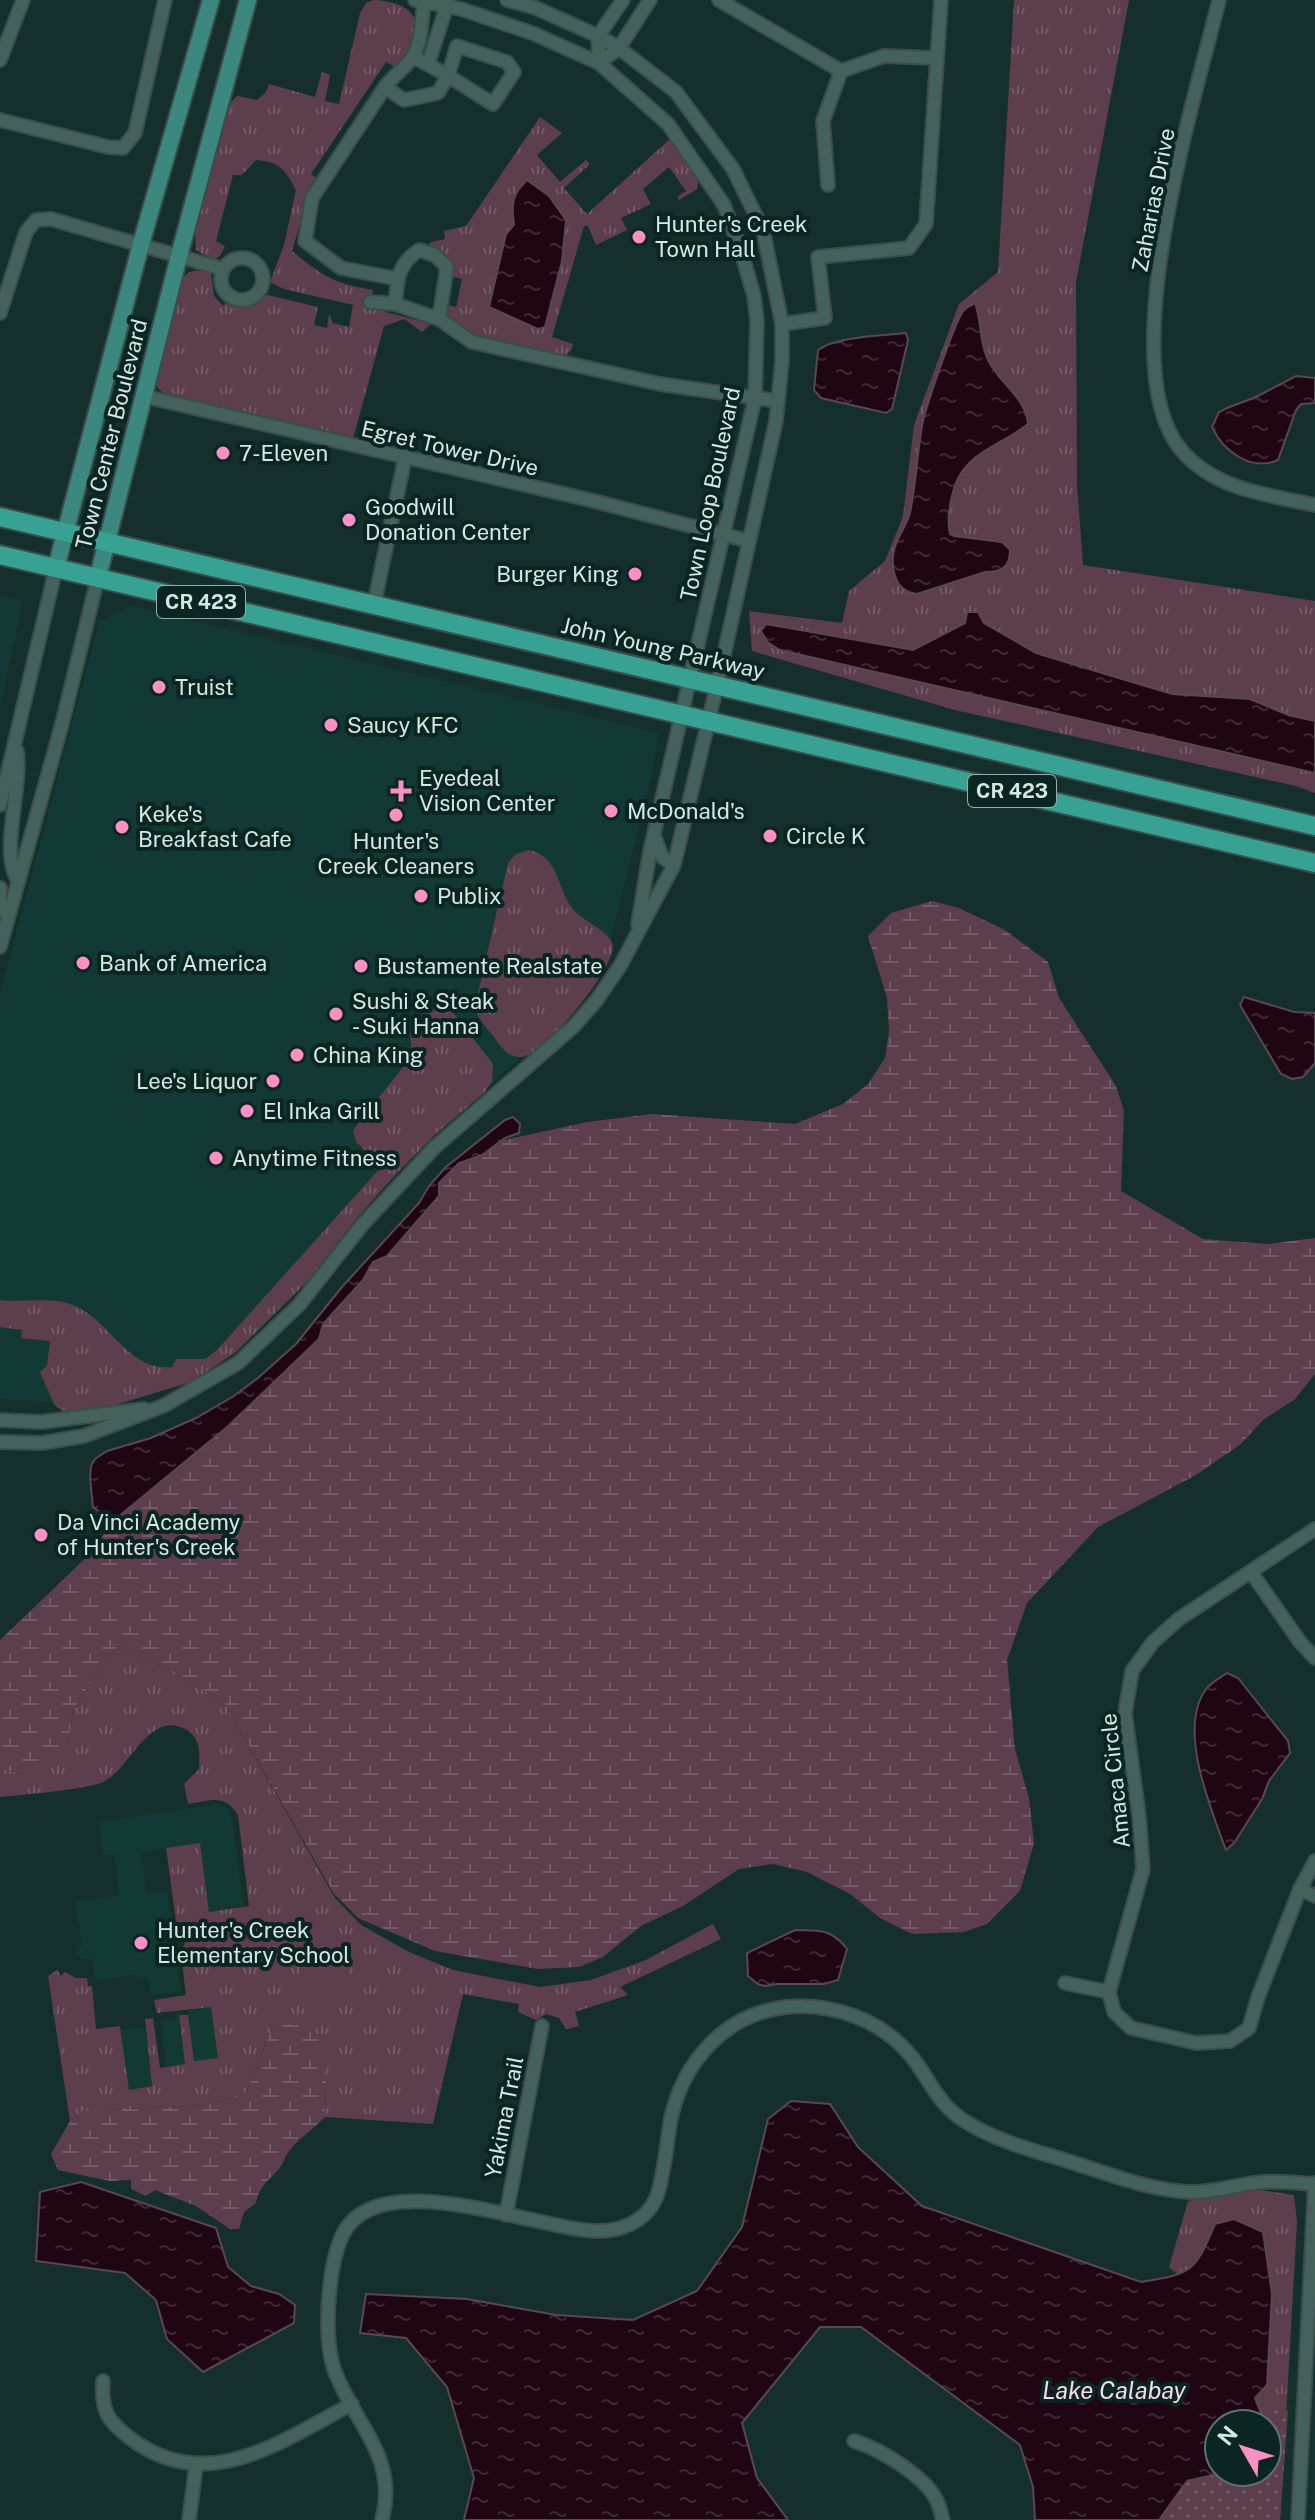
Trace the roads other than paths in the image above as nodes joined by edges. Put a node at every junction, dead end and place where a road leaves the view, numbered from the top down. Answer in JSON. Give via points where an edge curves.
{"nodes":[{"id":1,"x":23,"y":0,"type":"edge"},
{"id":2,"x":165,"y":0,"type":"edge"},
{"id":3,"x":211,"y":0,"type":"edge"},
{"id":4,"x":248,"y":0,"type":"edge"},
{"id":5,"x":507,"y":0,"type":"edge"},
{"id":6,"x":623,"y":0,"type":"edge"},
{"id":7,"x":650,"y":0,"type":"edge"},
{"id":8,"x":719,"y":0,"type":"edge"},
{"id":9,"x":941,"y":0,"type":"edge"},
{"id":10,"x":1219,"y":0,"type":"edge"},
{"id":11,"x":421,"y":1,"type":"edge"},
{"id":12,"x":448,"y":3,"type":"edge"},
{"id":13,"x":598,"y":36,"type":"junction"},
{"id":14,"x":619,"y":48,"type":"junction"},
{"id":15,"x":413,"y":57,"type":"junction"},
{"id":16,"x":937,"y":58,"type":"junction"},
{"id":17,"x":0,"y":60,"type":"edge"},
{"id":18,"x":599,"y":63,"type":"junction"},
{"id":19,"x":428,"y":64,"type":"junction"},
{"id":20,"x":841,"y":71,"type":"junction"},
{"id":21,"x":448,"y":76,"type":"junction"},
{"id":22,"x":385,"y":87,"type":"junction"},
{"id":23,"x":0,"y":120,"type":"edge"},
{"id":24,"x":828,"y":185,"type":"dead end"},
{"id":25,"x":141,"y":244,"type":"junction"},
{"id":26,"x":179,"y":256,"type":"junction"},
{"id":27,"x":223,"y":269,"type":"dead end"},
{"id":28,"x":398,"y":279,"type":"junction"},
{"id":29,"x":370,"y":302,"type":"dead end"},
{"id":30,"x":395,"y":304,"type":"junction"},
{"id":31,"x":0,"y":313,"type":"edge"},
{"id":32,"x":439,"y":319,"type":"junction"},
{"id":33,"x":782,"y":324,"type":"junction"},
{"id":34,"x":143,"y":396,"type":"junction"},
{"id":35,"x":755,"y":398,"type":"junction"},
{"id":36,"x":778,"y":401,"type":"junction"},
{"id":37,"x":405,"y":458,"type":"junction"},
{"id":38,"x":1315,"y":505,"type":"edge"},
{"id":39,"x":0,"y":517,"type":"edge"},
{"id":40,"x":65,"y":532,"type":"junction"},
{"id":41,"x":725,"y":534,"type":"junction"},
{"id":42,"x":749,"y":541,"type":"junction"},
{"id":43,"x":107,"y":542,"type":"junction"},
{"id":44,"x":0,"y":555,"type":"edge"},
{"id":45,"x":56,"y":568,"type":"junction"},
{"id":46,"x":98,"y":577,"type":"junction"},
{"id":47,"x":374,"y":604,"type":"junction"},
{"id":48,"x":689,"y":678,"type":"junction"},
{"id":49,"x":717,"y":685,"type":"junction"},
{"id":50,"x":682,"y":714,"type":"junction"},
{"id":51,"x":709,"y":720,"type":"junction"},
{"id":52,"x":16,"y":741,"type":"junction"},
{"id":53,"x":0,"y":805,"type":"edge"},
{"id":54,"x":1315,"y":826,"type":"edge"},
{"id":55,"x":654,"y":835,"type":"junction"},
{"id":56,"x":1315,"y":863,"type":"edge"},
{"id":57,"x":674,"y":865,"type":"junction"},
{"id":58,"x":17,"y":879,"type":"junction"},
{"id":59,"x":0,"y":888,"type":"edge"},
{"id":60,"x":0,"y":910,"type":"edge"},
{"id":61,"x":636,"y":935,"type":"junction"},
{"id":62,"x":0,"y":947,"type":"edge"},
{"id":63,"x":163,"y":1406,"type":"junction"},
{"id":64,"x":0,"y":1420,"type":"edge"},
{"id":65,"x":0,"y":1442,"type":"edge"},
{"id":66,"x":1315,"y":1529,"type":"edge"},
{"id":67,"x":1251,"y":1572,"type":"junction"},
{"id":68,"x":1315,"y":1658,"type":"edge"},
{"id":69,"x":1315,"y":1861,"type":"edge"},
{"id":70,"x":1300,"y":1889,"type":"junction"},
{"id":71,"x":1315,"y":1896,"type":"edge"},
{"id":72,"x":1065,"y":1983,"type":"dead end"},
{"id":73,"x":1109,"y":1992,"type":"junction"},
{"id":74,"x":542,"y":2026,"type":"dead end"},
{"id":75,"x":1315,"y":2183,"type":"edge"},
{"id":76,"x":506,"y":2215,"type":"junction"},
{"id":77,"x":103,"y":2381,"type":"dead end"},
{"id":78,"x":352,"y":2404,"type":"junction"},
{"id":79,"x":854,"y":2441,"type":"dead end"},
{"id":80,"x":196,"y":2466,"type":"junction"},
{"id":81,"x":189,"y":2520,"type":"edge"},
{"id":82,"x":382,"y":2520,"type":"edge"},
{"id":83,"x":943,"y":2520,"type":"edge"},
{"id":84,"x":1298,"y":2520,"type":"edge"}],
"edges":[{"from":1,"to":17,"type":"street"},
{"from":2,"to":23,"type":"street","via":[[135,133],[123,148]]},
{"from":3,"to":25,"type":"main road","name":"Town Center Boulevard"},
{"from":4,"to":26,"type":"main road","name":"Town Center Boulevard"},
{"from":5,"to":13,"type":"street","name":"Town Loop Boulevard"},
{"from":6,"to":13,"type":"street"},
{"from":7,"to":14,"type":"street"},
{"from":8,"to":20,"type":"street"},
{"from":9,"to":16,"type":"street"},
{"from":10,"to":38,"type":"street","name":"Zaharias Drive","via":[[1162,234],[1155,347],[1159,403],[1172,437],[1195,463],[1235,489]]},
{"from":11,"to":12,"type":"street","name":"Town Loop Boulevard"},
{"from":11,"to":15,"type":"street","via":[[422,25]]},
{"from":12,"to":18,"type":"street","name":"Town Loop Boulevard"},
{"from":12,"to":19,"type":"street"},
{"from":13,"to":14,"type":"street","name":"Town Loop Boulevard"},
{"from":13,"to":18,"type":"street"},
{"from":14,"to":18,"type":"street"},
{"from":14,"to":33,"type":"street","name":"Town Loop Boulevard","via":[[676,92],[733,169],[763,230]]},
{"from":15,"to":19,"type":"street"},
{"from":15,"to":22,"type":"street"},
{"from":16,"to":20,"type":"street","via":[[884,56]]},
{"from":16,"to":33,"type":"street","via":[[926,224],[909,248],[818,257],[825,318]]},
{"from":18,"to":35,"type":"street","name":"Town Loop Boulevard","via":[[668,124],[724,205],[754,296]]},
{"from":19,"to":21,"type":"street"},
{"from":20,"to":24,"type":"street","via":[[823,121]]},
{"from":21,"to":21,"type":"street","via":[[493,104],[514,72],[507,62],[457,46]]},
{"from":21,"to":22,"type":"street","via":[[430,96],[404,100]]},
{"from":22,"to":28,"type":"street","via":[[312,198],[305,241],[341,268]]},
{"from":25,"to":26,"type":"street"},
{"from":25,"to":31,"type":"street","via":[[51,219],[36,220],[26,232]]},
{"from":25,"to":40,"type":"main road","name":"Town Center Boulevard"},
{"from":26,"to":27,"type":"street"},
{"from":26,"to":34,"type":"main road","name":"Town Center Boulevard"},
{"from":28,"to":30,"type":"street"},
{"from":28,"to":32,"type":"street","via":[[404,260],[419,250],[435,255],[447,267]]},
{"from":29,"to":30,"type":"street"},
{"from":30,"to":32,"type":"street"},
{"from":32,"to":35,"type":"street","via":[[472,342],[660,384]]},
{"from":33,"to":36,"type":"street","name":"Town Loop Boulevard"},
{"from":34,"to":37,"type":"street","name":"Egret Tower Drive"},
{"from":34,"to":43,"type":"main road","name":"Town Center Boulevard"},
{"from":35,"to":36,"type":"street"},
{"from":35,"to":41,"type":"street","name":"Town Loop Boulevard"},
{"from":36,"to":42,"type":"street","name":"Town Loop Boulevard"},
{"from":37,"to":41,"type":"street","name":"Egret Tower Drive"},
{"from":37,"to":47,"type":"street"},
{"from":39,"to":40,"type":"highway","name":"John Young Parkway","number":"CR 423"},
{"from":40,"to":43,"type":"highway","name":"John Young Parkway","number":"CR 423"},
{"from":40,"to":45,"type":"main road","name":"Town Center Boulevard"},
{"from":41,"to":42,"type":"street","name":"Egret Tower Drive"},
{"from":41,"to":48,"type":"street","name":"Town Loop Boulevard"},
{"from":42,"to":49,"type":"street","name":"Town Loop Boulevard"},
{"from":43,"to":46,"type":"main road","name":"Town Center Boulevard"},
{"from":43,"to":47,"type":"highway","name":"John Young Parkway","number":"CR 423"},
{"from":44,"to":45,"type":"highway","number":"CR 423"},
{"from":45,"to":46,"type":"highway","number":"CR 423"},
{"from":45,"to":52,"type":"street","name":"Town Center Boulevard"},
{"from":46,"to":50,"type":"highway","number":"CR 423"},
{"from":46,"to":58,"type":"street","name":"Town Center Boulevard"},
{"from":47,"to":48,"type":"highway","name":"John Young Parkway","number":"CR 423"},
{"from":48,"to":49,"type":"highway","name":"John Young Parkway","number":"CR 423"},
{"from":48,"to":50,"type":"street","name":"Town Loop Boulevard"},
{"from":49,"to":51,"type":"street","name":"Town Loop Boulevard"},
{"from":49,"to":54,"type":"highway","name":"John Young Parkway","number":"CR 423"},
{"from":50,"to":51,"type":"highway","number":"CR 423"},
{"from":50,"to":55,"type":"street","name":"Town Loop Boulevard"},
{"from":51,"to":56,"type":"highway","number":"CR 423"},
{"from":51,"to":57,"type":"street","name":"Town Loop Boulevard"},
{"from":52,"to":53,"type":"street","name":"Town Center Boulevard"},
{"from":52,"to":58,"type":"street","name":"Town Center Boulevard","via":[[19,766],[1,839],[7,871]]},
{"from":55,"to":57,"type":"street","via":[[657,850]]},
{"from":55,"to":61,"type":"street","name":"Town Loop Boulevard"},
{"from":57,"to":61,"type":"street","name":"Town Loop Boulevard"},
{"from":58,"to":62,"type":"street","name":"Town Center Boulevard"},
{"from":59,"to":60,"type":"street"},
{"from":61,"to":63,"type":"street","name":"Town Loop Boulevard","via":[[596,1001],[574,1026],[434,1148],[362,1225],[299,1305],[238,1363]]},
{"from":63,"to":64,"type":"street","name":"Town Loop Boulevard","via":[[41,1422]]},
{"from":63,"to":65,"type":"street","name":"Town Loop Boulevard","via":[[84,1436]]},
{"from":66,"to":67,"type":"street","name":"Amaca Circle"},
{"from":67,"to":68,"type":"street"},
{"from":67,"to":73,"type":"street","name":"Amaca Circle","via":[[1179,1619],[1132,1671],[1125,1713],[1143,1869]]},
{"from":69,"to":70,"type":"street"},
{"from":70,"to":71,"type":"street"},
{"from":70,"to":73,"type":"street","via":[[1249,2028],[1230,2041],[1196,2043],[1131,2028],[1114,2012]]},
{"from":72,"to":73,"type":"street"},
{"from":74,"to":76,"type":"street","name":"Yakima Trail"},
{"from":75,"to":76,"type":"street","via":[[1263,2182],[1194,2192],[1155,2189],[991,2137],[959,2118],[891,2037],[832,2008],[805,2005],[768,2009],[722,2031],[700,2052],[672,2113],[656,2198],[642,2218],[621,2229],[594,2231]]},
{"from":75,"to":84,"type":"street"},
{"from":76,"to":78,"type":"street","via":[[437,2201],[397,2203],[373,2208],[343,2233],[335,2255],[328,2335],[334,2368]]},
{"from":77,"to":80,"type":"street","via":[[106,2417],[121,2432],[143,2449]]},
{"from":78,"to":80,"type":"street","via":[[272,2446],[231,2461]]},
{"from":78,"to":82,"type":"street","via":[[384,2470],[387,2502]]},
{"from":79,"to":83,"type":"street","via":[[877,2448],[926,2485]]},
{"from":80,"to":81,"type":"street"}]}
